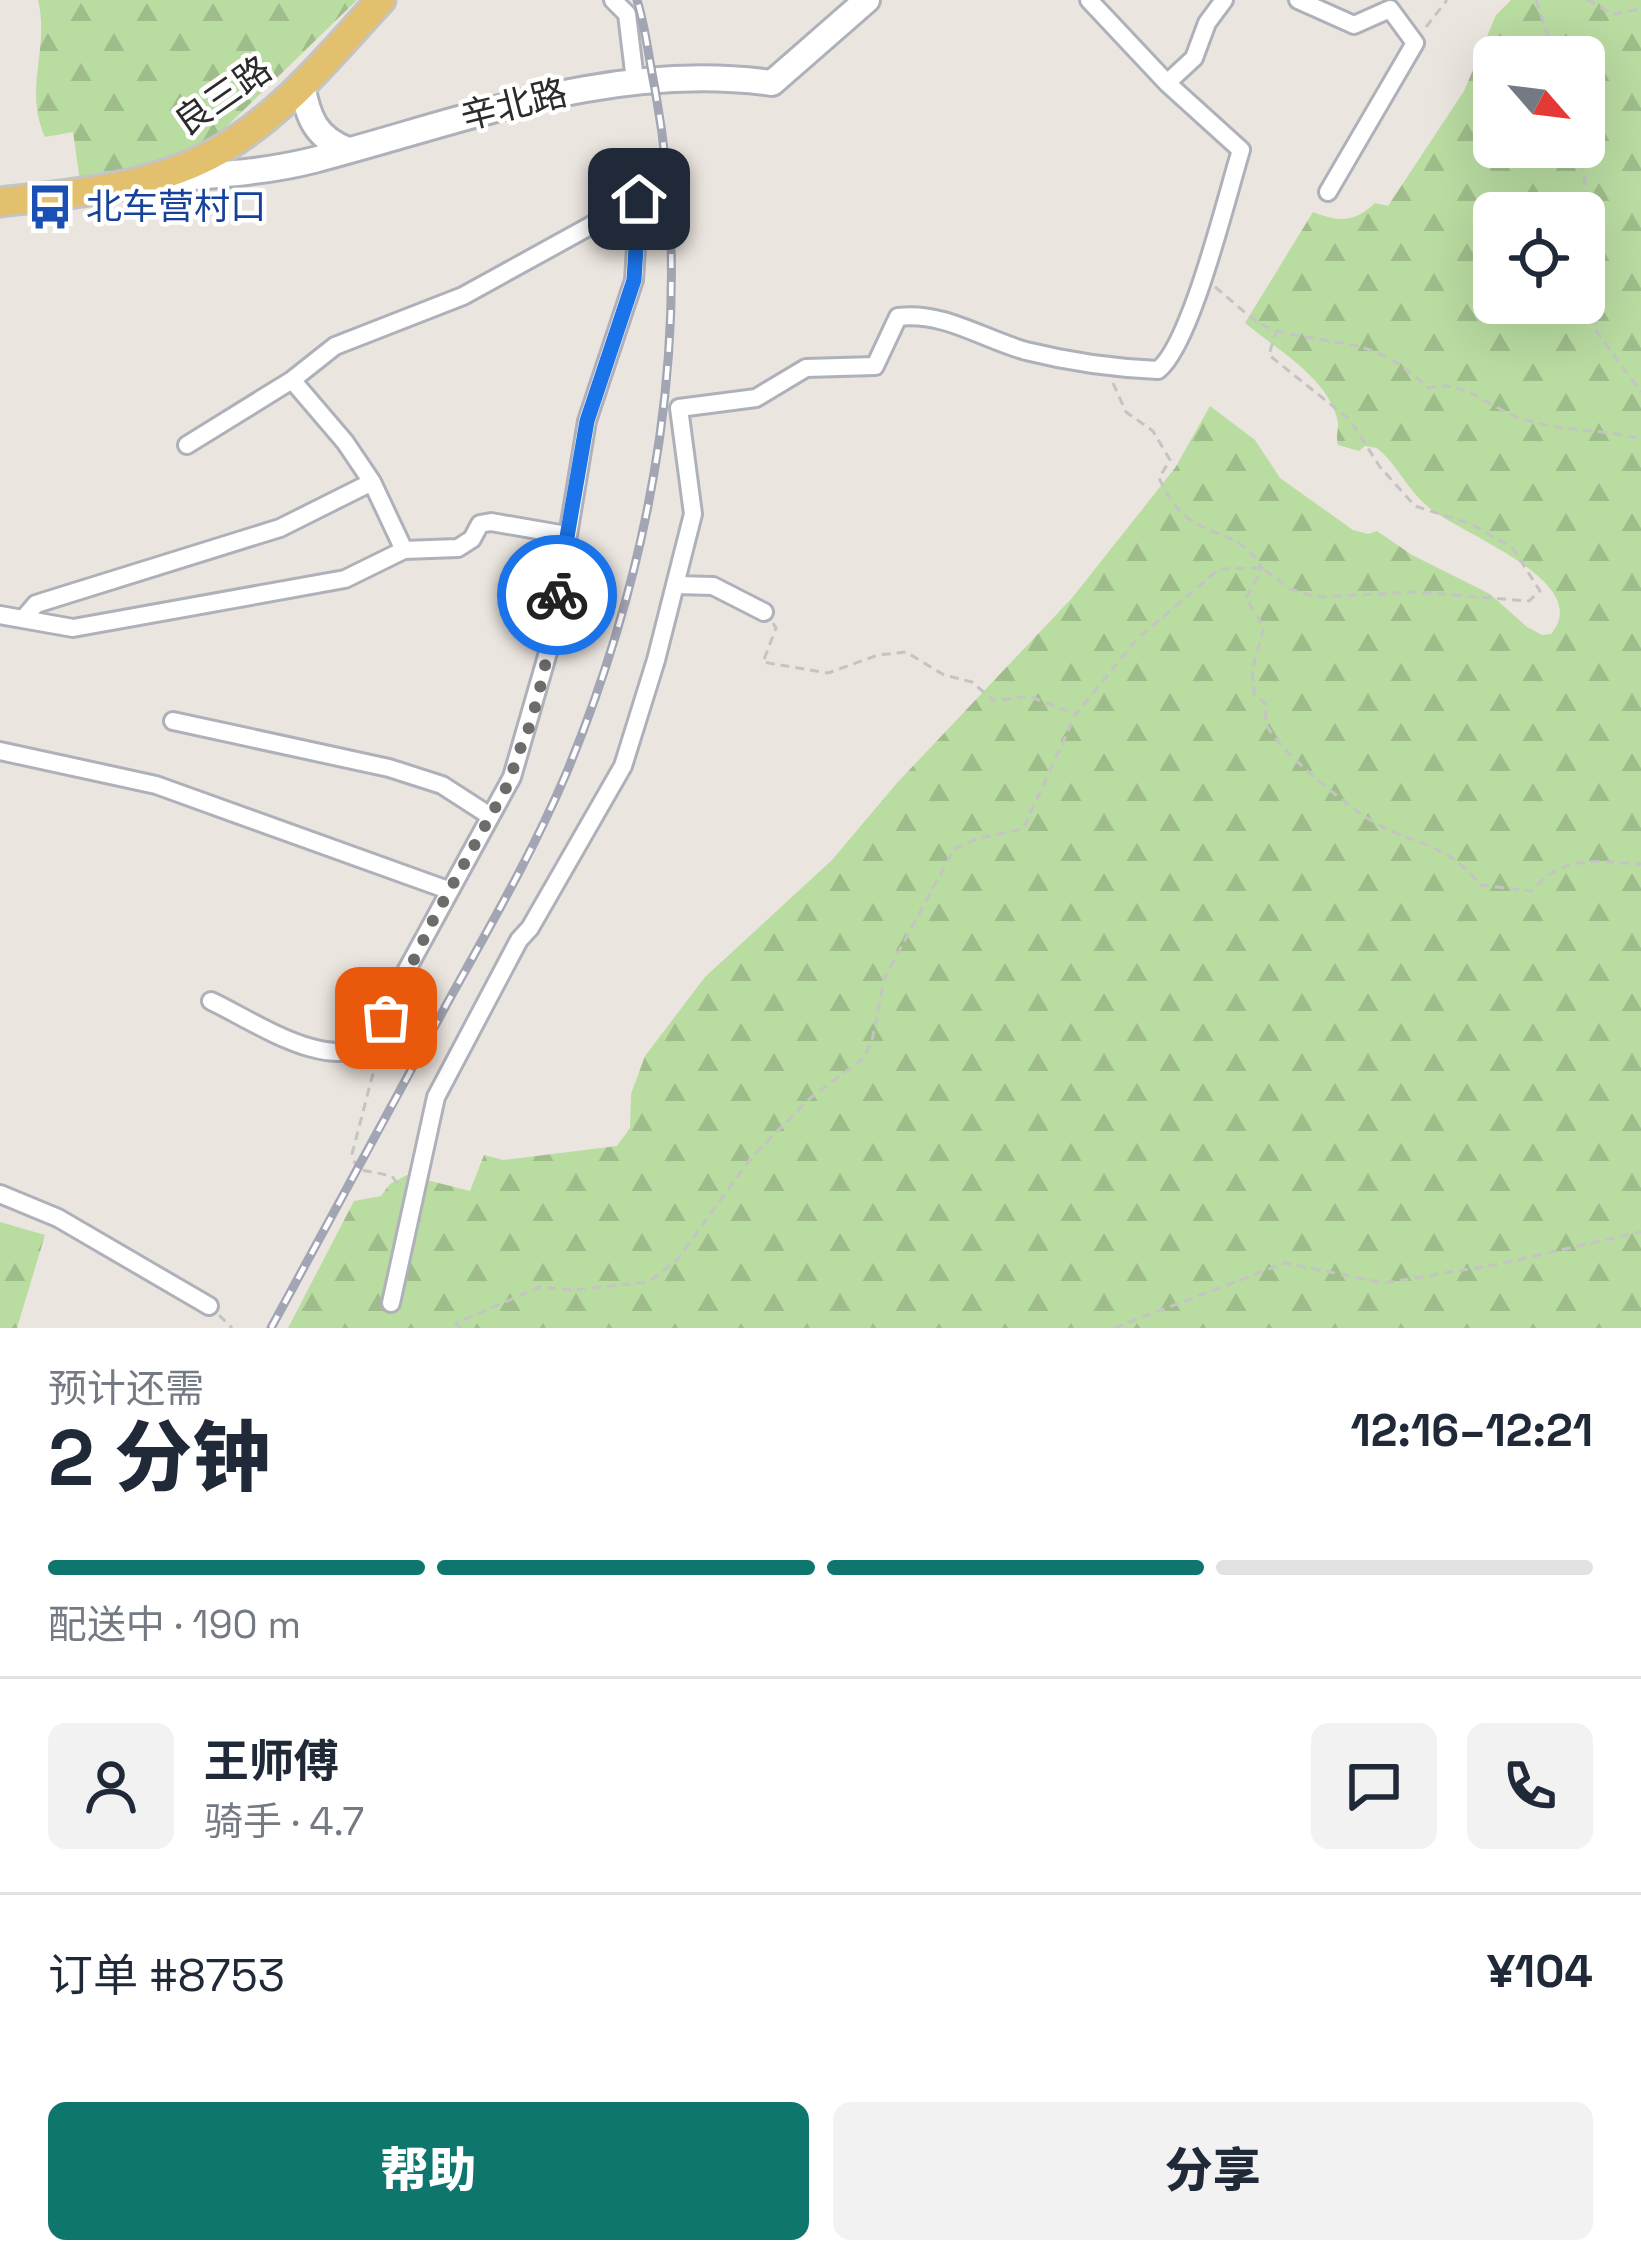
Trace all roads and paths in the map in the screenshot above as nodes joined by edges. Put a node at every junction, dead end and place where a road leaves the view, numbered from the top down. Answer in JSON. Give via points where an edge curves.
{"nodes":[{"id":1,"x":381,"y":0,"type":"edge"},
{"id":2,"x":613,"y":0,"type":"edge"},
{"id":3,"x":866,"y":0,"type":"edge"},
{"id":4,"x":1089,"y":0,"type":"edge"},
{"id":5,"x":1224,"y":0,"type":"edge"},
{"id":6,"x":1298,"y":0,"type":"edge"},
{"id":7,"x":1447,"y":0,"type":"edge"},
{"id":8,"x":1536,"y":0,"type":"edge"},
{"id":9,"x":1587,"y":0,"type":"edge"},
{"id":10,"x":1641,"y":10,"type":"edge"},
{"id":11,"x":1549,"y":36,"type":"edge"},
{"id":12,"x":1414,"y":43,"type":"junction"},
{"id":13,"x":635,"y":80,"type":"junction"},
{"id":14,"x":1167,"y":82,"type":"junction"},
{"id":15,"x":302,"y":85,"type":"junction"},
{"id":16,"x":347,"y":150,"type":"junction"},
{"id":17,"x":136,"y":182,"type":"junction"},
{"id":18,"x":1328,"y":192,"type":"dead end"},
{"id":19,"x":0,"y":202,"type":"edge"},
{"id":20,"x":1202,"y":277,"type":"junction"},
{"id":21,"x":1595,"y":324,"type":"edge"},
{"id":22,"x":1276,"y":331,"type":"junction"},
{"id":23,"x":1095,"y":365,"type":"junction"},
{"id":24,"x":292,"y":380,"type":"junction"},
{"id":25,"x":1641,"y":392,"type":"edge"},
{"id":26,"x":1641,"y":439,"type":"edge"},
{"id":27,"x":187,"y":445,"type":"dead end"},
{"id":28,"x":372,"y":482,"type":"junction"},
{"id":29,"x":566,"y":535,"type":"junction"},
{"id":30,"x":404,"y":550,"type":"junction"},
{"id":31,"x":1262,"y":568,"type":"junction"},
{"id":32,"x":676,"y":585,"type":"junction"},
{"id":33,"x":764,"y":612,"type":"joint"},
{"id":34,"x":0,"y":615,"type":"edge"},
{"id":35,"x":24,"y":618,"type":"junction"},
{"id":36,"x":1076,"y":714,"type":"junction"},
{"id":37,"x":173,"y":721,"type":"dead end"},
{"id":38,"x":0,"y":751,"type":"edge"},
{"id":39,"x":490,"y":817,"type":"junction"},
{"id":40,"x":1641,"y":864,"type":"edge"},
{"id":41,"x":448,"y":890,"type":"junction"},
{"id":42,"x":212,"y":1001,"type":"dead end"},
{"id":43,"x":368,"y":1046,"type":"junction"},
{"id":44,"x":0,"y":1194,"type":"edge"},
{"id":45,"x":412,"y":1208,"type":"junction"},
{"id":46,"x":1641,"y":1232,"type":"edge"},
{"id":47,"x":391,"y":1303,"type":"dead end"},
{"id":48,"x":209,"y":1306,"type":"dead end"},
{"id":49,"x":458,"y":1326,"type":"edge"},
{"id":50,"x":1114,"y":1328,"type":"edge"}],
"edges":[{"from":1,"to":15,"type":"main road","name":"良三路"},
{"from":2,"to":13,"type":"street","via":[[627,14]]},
{"from":3,"to":13,"type":"street","name":"辛北路","via":[[772,83]]},
{"from":4,"to":14,"type":"street"},
{"from":5,"to":14,"type":"street","via":[[1194,58]]},
{"from":6,"to":12,"type":"street","via":[[1354,25],[1390,9]]},
{"from":7,"to":12,"type":"path"},
{"from":8,"to":11,"type":"path"},
{"from":9,"to":10,"type":"path","via":[[1614,14]]},
{"from":12,"to":18,"type":"street"},
{"from":13,"to":16,"type":"street","name":"辛北路","via":[[560,91]]},
{"from":14,"to":20,"type":"street","via":[[1241,150]]},
{"from":15,"to":16,"type":"street","via":[[316,130]]},
{"from":15,"to":17,"type":"main road","name":"良三路","via":[[230,145]]},
{"from":16,"to":17,"type":"street","name":"辛北路"},
{"from":17,"to":19,"type":"main road","name":"良三路"},
{"from":20,"to":22,"type":"path"},
{"from":20,"to":23,"type":"street","via":[[1166,364]]},
{"from":21,"to":25,"type":"path"},
{"from":22,"to":26,"type":"path","via":[[1363,346],[1428,388],[1447,383],[1550,427]]},
{"from":22,"to":31,"type":"path","via":[[1269,355],[1350,420],[1415,506],[1512,547],[1540,590],[1529,601],[1414,592],[1317,597],[1290,590]]},
{"from":23,"to":31,"type":"path","via":[[1170,460],[1159,478],[1168,499],[1196,524],[1250,549]]},
{"from":23,"to":32,"type":"street","via":[[915,314],[898,317],[875,366],[806,368],[756,398],[680,409],[693,514]]},
{"from":24,"to":27,"type":"street"},
{"from":24,"to":28,"type":"street"},
{"from":24,"to":29,"type":"street","via":[[335,346],[463,296],[639,199],[634,280],[587,421]]},
{"from":28,"to":30,"type":"street"},
{"from":28,"to":35,"type":"street","via":[[280,528],[36,604]]},
{"from":29,"to":30,"type":"street","via":[[491,522],[458,548]]},
{"from":29,"to":39,"type":"street","via":[[529,728]]},
{"from":30,"to":35,"type":"street","via":[[346,579],[177,611],[74,628]]},
{"from":31,"to":36,"type":"path","via":[[1219,569],[1136,639]]},
{"from":31,"to":40,"type":"path","via":[[1246,598],[1264,627],[1254,694],[1266,704],[1265,722],[1281,747],[1356,812],[1461,861],[1480,885],[1532,891],[1546,874],[1580,860]]},
{"from":32,"to":33,"type":"street","via":[[713,586]]},
{"from":32,"to":45,"type":"street","via":[[622,766],[436,1097]]},
{"from":33,"to":36,"type":"path","via":[[776,628],[763,662],[828,673],[906,652],[994,701],[1028,696]]},
{"from":34,"to":35,"type":"street"},
{"from":36,"to":49,"type":"path","via":[[1023,829],[954,849],[884,979],[864,1058],[751,1157],[676,1260],[649,1282],[540,1287]]},
{"from":37,"to":39,"type":"street","via":[[388,768],[442,785]]},
{"from":38,"to":41,"type":"street","via":[[156,785]]},
{"from":39,"to":41,"type":"street"},
{"from":41,"to":43,"type":"street"},
{"from":42,"to":43,"type":"street","via":[[319,1052],[344,1055]]},
{"from":43,"to":45,"type":"path","via":[[374,1066],[352,1154],[357,1169],[392,1176]]},
{"from":44,"to":48,"type":"street"},
{"from":45,"to":47,"type":"street"},
{"from":46,"to":50,"type":"path","via":[[1384,1283],[1285,1263]]}]}
